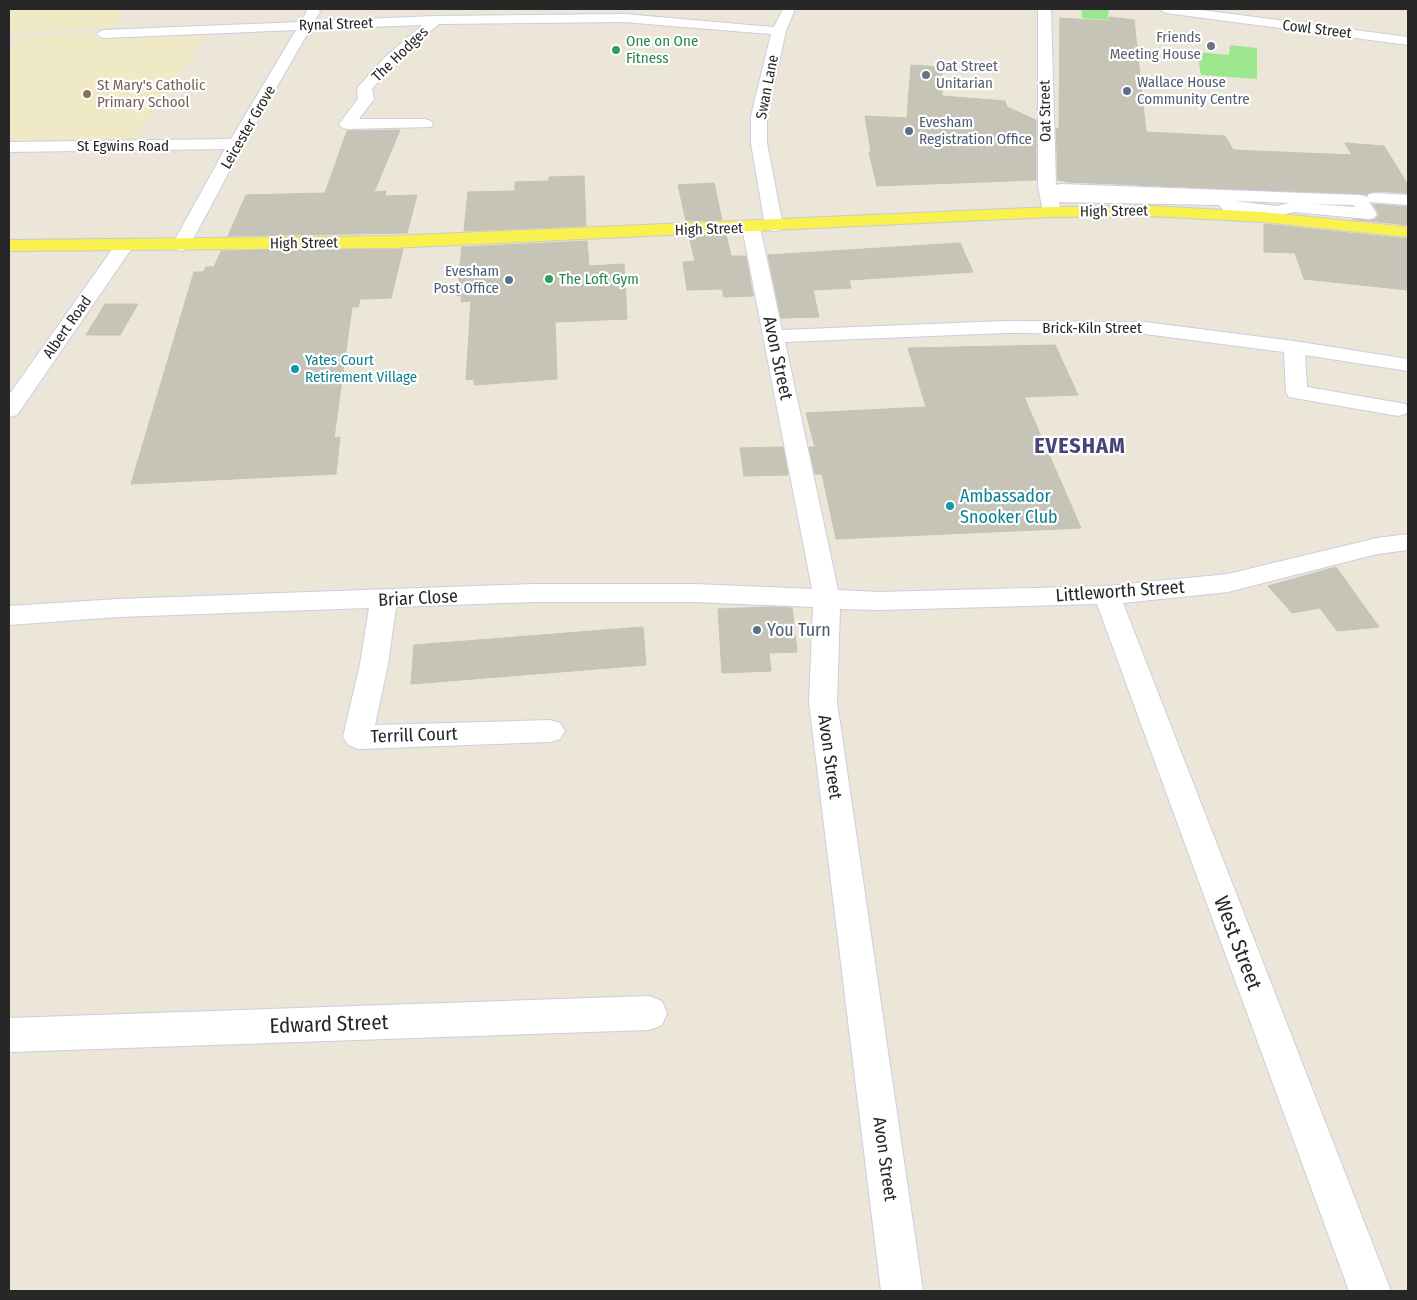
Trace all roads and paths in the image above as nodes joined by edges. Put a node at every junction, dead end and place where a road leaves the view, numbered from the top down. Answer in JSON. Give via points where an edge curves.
{"nodes":[{"id":1,"x":314,"y":9,"type":"edge"},
{"id":2,"x":789,"y":9,"type":"edge"},
{"id":3,"x":1044,"y":9,"type":"edge"},
{"id":4,"x":1166,"y":9,"type":"edge"},
{"id":5,"x":625,"y":13,"type":"edge"},
{"id":6,"x":436,"y":20,"type":"junction"},
{"id":7,"x":307,"y":24,"type":"junction"},
{"id":8,"x":779,"y":31,"type":"junction"},
{"id":9,"x":103,"y":34,"type":"dead end"},
{"id":10,"x":1408,"y":41,"type":"edge"},
{"id":11,"x":425,"y":124,"type":"dead end"},
{"id":12,"x":236,"y":144,"type":"junction"},
{"id":13,"x":9,"y":147,"type":"edge"},
{"id":14,"x":1367,"y":199,"type":"junction"},
{"id":15,"x":1408,"y":200,"type":"edge"},
{"id":16,"x":1052,"y":212,"type":"junction"},
{"id":17,"x":774,"y":226,"type":"junction"},
{"id":18,"x":750,"y":227,"type":"junction"},
{"id":19,"x":1408,"y":232,"type":"edge"},
{"id":20,"x":125,"y":245,"type":"junction"},
{"id":21,"x":181,"y":245,"type":"junction"},
{"id":22,"x":9,"y":246,"type":"edge"},
{"id":23,"x":774,"y":336,"type":"junction"},
{"id":24,"x":1294,"y":347,"type":"junction"},
{"id":25,"x":1408,"y":365,"type":"edge"},
{"id":26,"x":1398,"y":409,"type":"dead end"},
{"id":27,"x":9,"y":410,"type":"edge"},
{"id":28,"x":1408,"y":542,"type":"edge"},
{"id":29,"x":1107,"y":595,"type":"junction"},
{"id":30,"x":828,"y":598,"type":"junction"},
{"id":31,"x":384,"y":600,"type":"junction"},
{"id":32,"x":9,"y":616,"type":"edge"},
{"id":33,"x":550,"y":731,"type":"dead end"},
{"id":34,"x":649,"y":1013,"type":"dead end"},
{"id":35,"x":9,"y":1034,"type":"edge"},
{"id":36,"x":902,"y":1291,"type":"edge"},
{"id":37,"x":1370,"y":1291,"type":"edge"}],
"edges":[{"from":1,"to":7,"type":"street","name":"Leicester Grove"},
{"from":2,"to":8,"type":"street","name":"Swan Lane"},
{"from":3,"to":16,"type":"street","name":"Oat Street","via":[[1047,186]]},
{"from":4,"to":10,"type":"street","name":"Cowl Street"},
{"from":5,"to":6,"type":"street","name":"Rynal Street"},
{"from":5,"to":8,"type":"street","name":"Rynal Street"},
{"from":6,"to":7,"type":"street","name":"Rynal Street"},
{"from":6,"to":11,"type":"street","name":"The Hodges","via":[[412,38],[376,74],[364,89],[366,98],[361,108],[347,124]]},
{"from":7,"to":9,"type":"street","name":"Rynal Street"},
{"from":7,"to":12,"type":"street","name":"Leicester Grove"},
{"from":8,"to":17,"type":"street","name":"Swan Lane","via":[[759,116],[759,142]]},
{"from":12,"to":13,"type":"street","name":"St Egwins Road"},
{"from":12,"to":21,"type":"street","name":"Leicester Grove"},
{"from":14,"to":14,"type":"street","via":[[1368,214],[1294,206],[1277,211],[1230,207],[1224,200],[1064,198],[1061,189]]},
{"from":14,"to":15,"type":"street"},
{"from":16,"to":17,"type":"main road","name":"High Street"},
{"from":16,"to":19,"type":"main road","name":"High Street","via":[[1150,210],[1262,217]]},
{"from":17,"to":18,"type":"main road","name":"High Street"},
{"from":18,"to":21,"type":"main road","name":"High Street","via":[[391,242]]},
{"from":18,"to":23,"type":"street","name":"Avon Street"},
{"from":20,"to":21,"type":"main road","name":"High Street"},
{"from":20,"to":22,"type":"main road","name":"High Street"},
{"from":20,"to":27,"type":"street","name":"Albert Road"},
{"from":23,"to":24,"type":"street","name":"Brick-Kiln Street","via":[[1004,327],[1145,328]]},
{"from":23,"to":30,"type":"street","name":"Avon Street"},
{"from":24,"to":25,"type":"street","name":"Brick-Kiln Street"},
{"from":24,"to":26,"type":"street","via":[[1297,392]]},
{"from":28,"to":29,"type":"street","name":"Littleworth Street","via":[[1377,546],[1228,583]]},
{"from":29,"to":30,"type":"street","name":"Littleworth Street","via":[[879,601]]},
{"from":29,"to":37,"type":"street","name":"West Street"},
{"from":30,"to":31,"type":"street","name":"Briar Close","via":[[695,593],[534,593]]},
{"from":30,"to":36,"type":"street","name":"Avon Street","via":[[823,702]]},
{"from":31,"to":32,"type":"street","name":"Briar Close","via":[[118,608]]},
{"from":31,"to":33,"type":"street","name":"Terrill Court","via":[[358,737]]},
{"from":34,"to":35,"type":"street","name":"Edward Street"}]}
